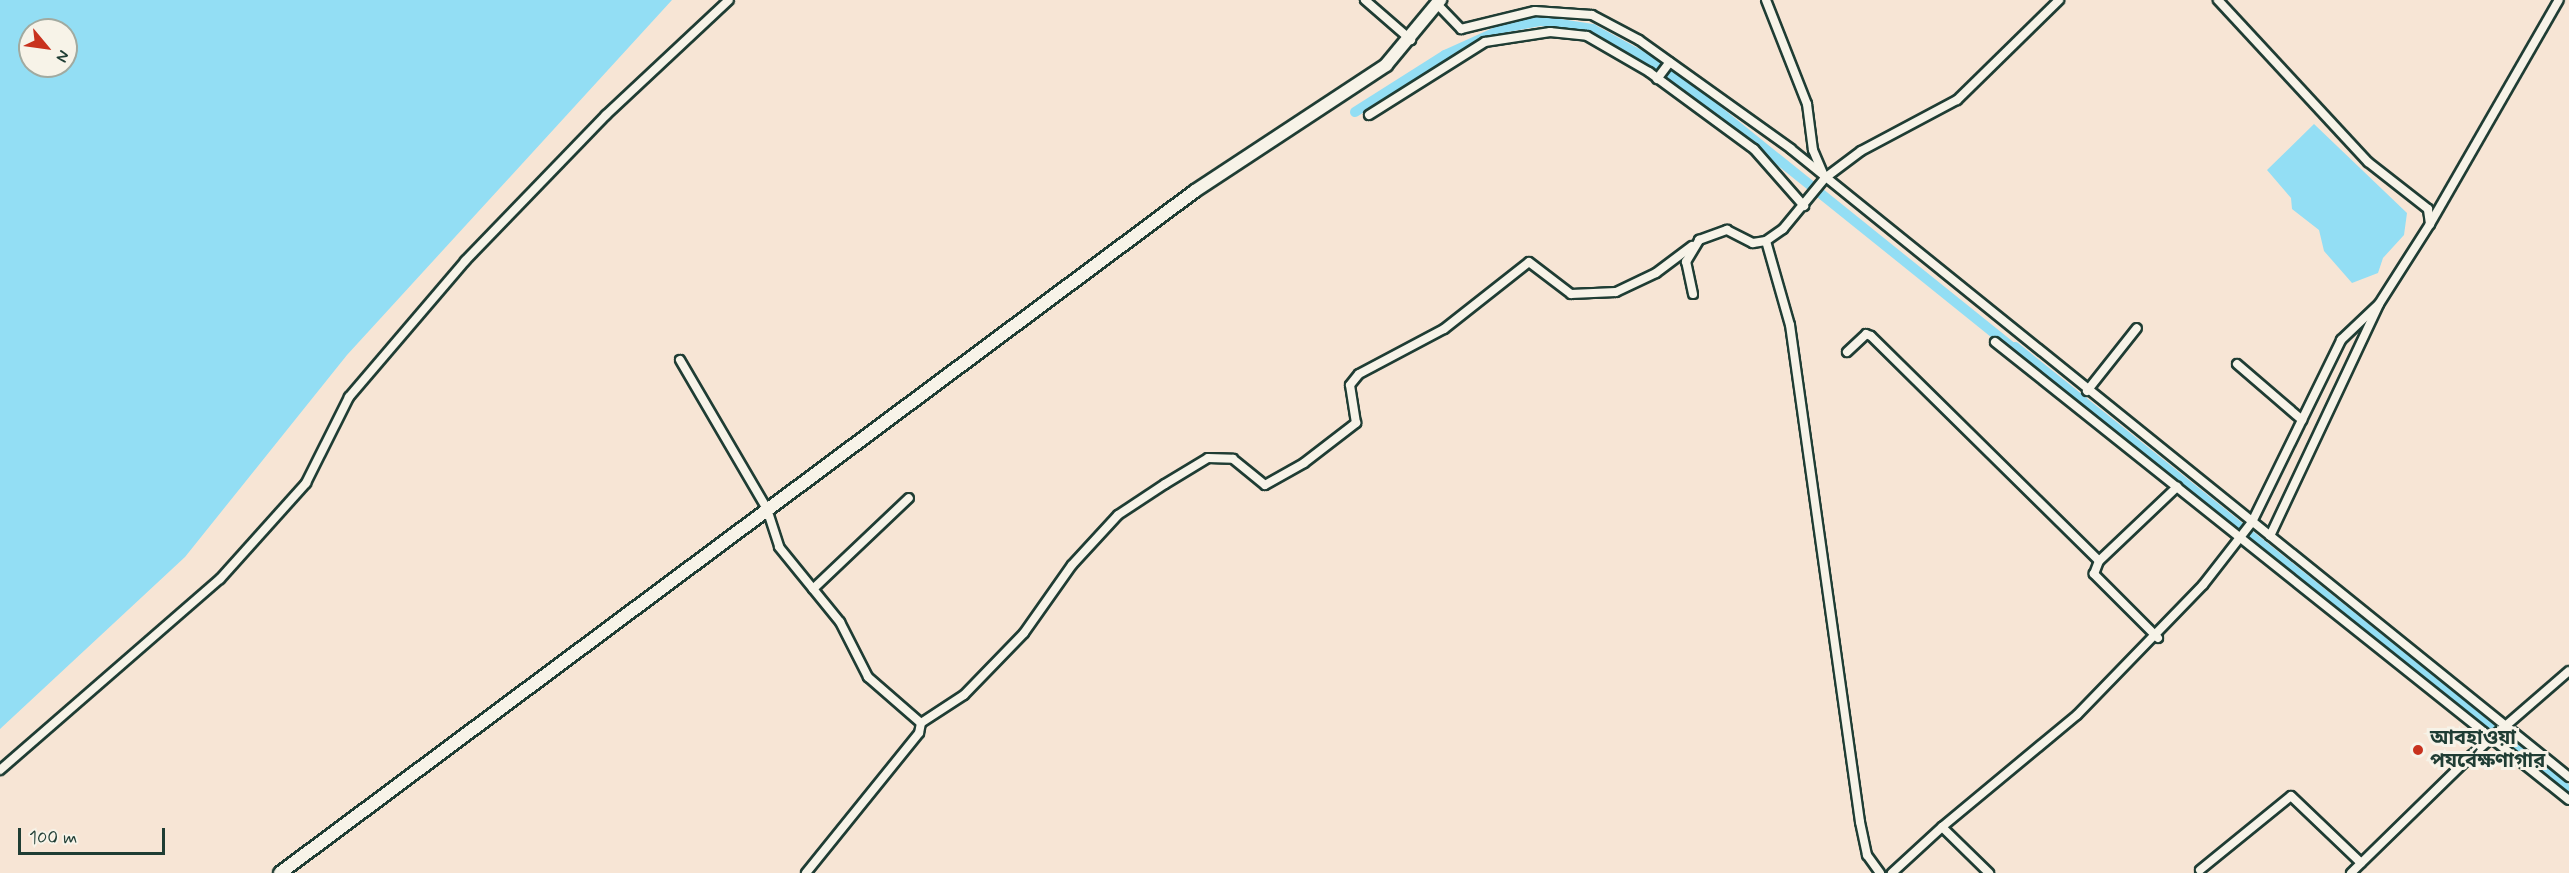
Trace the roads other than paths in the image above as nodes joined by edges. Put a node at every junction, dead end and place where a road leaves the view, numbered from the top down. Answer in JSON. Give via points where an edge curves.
{"nodes":[{"id":1,"x":729,"y":0,"type":"edge"},
{"id":2,"x":1365,"y":0,"type":"edge"},
{"id":3,"x":1766,"y":0,"type":"edge"},
{"id":4,"x":2058,"y":0,"type":"edge"},
{"id":5,"x":2218,"y":0,"type":"edge"},
{"id":6,"x":2559,"y":0,"type":"edge"},
{"id":7,"x":1439,"y":2,"type":"edge"},
{"id":8,"x":1411,"y":40,"type":"junction"},
{"id":9,"x":1668,"y":65,"type":"junction"},
{"id":10,"x":1658,"y":78,"type":"junction"},
{"id":11,"x":1369,"y":115,"type":"dead end"},
{"id":12,"x":1824,"y":182,"type":"junction"},
{"id":13,"x":1808,"y":203,"type":"junction"},
{"id":14,"x":2430,"y":224,"type":"junction"},
{"id":15,"x":1766,"y":241,"type":"junction"},
{"id":16,"x":1692,"y":246,"type":"junction"},
{"id":17,"x":1693,"y":294,"type":"dead end"},
{"id":18,"x":2379,"y":304,"type":"junction"},
{"id":19,"x":2137,"y":327,"type":"dead end"},
{"id":20,"x":1995,"y":342,"type":"dead end"},
{"id":21,"x":1847,"y":352,"type":"dead end"},
{"id":22,"x":680,"y":360,"type":"dead end"},
{"id":23,"x":2237,"y":364,"type":"dead end"},
{"id":24,"x":2087,"y":391,"type":"junction"},
{"id":25,"x":2302,"y":420,"type":"junction"},
{"id":26,"x":2177,"y":487,"type":"junction"},
{"id":27,"x":909,"y":498,"type":"dead end"},
{"id":28,"x":768,"y":509,"type":"junction"},
{"id":29,"x":2252,"y":522,"type":"junction"},
{"id":30,"x":2270,"y":536,"type":"junction"},
{"id":31,"x":2239,"y":540,"type":"junction"},
{"id":32,"x":2099,"y":561,"type":"junction"},
{"id":33,"x":813,"y":589,"type":"junction"},
{"id":34,"x":2158,"y":638,"type":"junction"},
{"id":35,"x":2569,"y":671,"type":"edge"},
{"id":36,"x":921,"y":723,"type":"junction"},
{"id":37,"x":2506,"y":725,"type":"junction"},
{"id":38,"x":2492,"y":739,"type":"junction"},
{"id":39,"x":0,"y":770,"type":"edge"},
{"id":40,"x":2569,"y":777,"type":"edge"},
{"id":41,"x":2569,"y":800,"type":"edge"},
{"id":42,"x":1942,"y":827,"type":"junction"},
{"id":43,"x":2361,"y":863,"type":"junction"},
{"id":44,"x":2200,"y":870,"type":"dead end"},
{"id":45,"x":280,"y":873,"type":"edge"},
{"id":46,"x":806,"y":873,"type":"edge"},
{"id":47,"x":1880,"y":873,"type":"edge"},
{"id":48,"x":1892,"y":873,"type":"edge"},
{"id":49,"x":1989,"y":873,"type":"edge"},
{"id":50,"x":2351,"y":873,"type":"edge"}],
"edges":[{"from":1,"to":39,"type":"street","via":[[606,115],[465,261],[349,397],[306,483],[220,579]]},
{"from":2,"to":8,"type":"street"},
{"from":3,"to":12,"type":"street","via":[[1807,104],[1813,150]]},
{"from":4,"to":12,"type":"street","via":[[1957,100],[1861,151]]},
{"from":5,"to":14,"type":"street","via":[[2368,162],[2428,209]]},
{"from":6,"to":14,"type":"street"},
{"from":7,"to":8,"type":"street"},
{"from":7,"to":9,"type":"street","via":[[1461,29],[1535,11],[1592,15],[1618,26]]},
{"from":8,"to":28,"type":"street","via":[[1386,65],[1195,191]]},
{"from":9,"to":10,"type":"street"},
{"from":9,"to":12,"type":"street"},
{"from":10,"to":11,"type":"street","via":[[1587,36],[1515,34],[1485,42]]},
{"from":10,"to":13,"type":"street","via":[[1754,150]]},
{"from":12,"to":13,"type":"street"},
{"from":12,"to":24,"type":"street"},
{"from":13,"to":15,"type":"street"},
{"from":14,"to":18,"type":"street"},
{"from":15,"to":16,"type":"street","via":[[1753,243],[1728,230],[1711,232]]},
{"from":15,"to":47,"type":"street","via":[[1790,325],[1860,822],[1867,855]]},
{"from":16,"to":17,"type":"street","via":[[1686,262]]},
{"from":16,"to":36,"type":"street","via":[[1656,273],[1616,292],[1571,294],[1529,262],[1444,329],[1359,374],[1350,385],[1356,423],[1304,463],[1265,485],[1233,459],[1208,458],[1165,484],[1118,515],[1072,565],[1024,633],[964,694]]},
{"from":18,"to":25,"type":"street","via":[[2341,340]]},
{"from":18,"to":30,"type":"street"},
{"from":19,"to":24,"type":"street"},
{"from":20,"to":26,"type":"street"},
{"from":21,"to":32,"type":"street","via":[[1866,334],[1871,336]]},
{"from":22,"to":28,"type":"street"},
{"from":23,"to":25,"type":"street"},
{"from":24,"to":29,"type":"street"},
{"from":25,"to":29,"type":"street"},
{"from":26,"to":31,"type":"street"},
{"from":26,"to":32,"type":"street"},
{"from":27,"to":33,"type":"street"},
{"from":28,"to":33,"type":"street","via":[[780,547]]},
{"from":28,"to":45,"type":"street"},
{"from":29,"to":30,"type":"street"},
{"from":29,"to":31,"type":"street"},
{"from":30,"to":37,"type":"street"},
{"from":31,"to":34,"type":"street"},
{"from":31,"to":38,"type":"street"},
{"from":32,"to":34,"type":"street","via":[[2094,574]]},
{"from":33,"to":36,"type":"street","via":[[840,622],[868,677]]},
{"from":34,"to":42,"type":"street","via":[[2077,715]]},
{"from":35,"to":37,"type":"street"},
{"from":36,"to":46,"type":"street","via":[[919,733]]},
{"from":37,"to":38,"type":"street"},
{"from":37,"to":40,"type":"street"},
{"from":38,"to":41,"type":"street"},
{"from":38,"to":43,"type":"street"},
{"from":42,"to":48,"type":"street"},
{"from":42,"to":49,"type":"street"},
{"from":43,"to":44,"type":"street","via":[[2291,796]]},
{"from":43,"to":50,"type":"street"}]}
